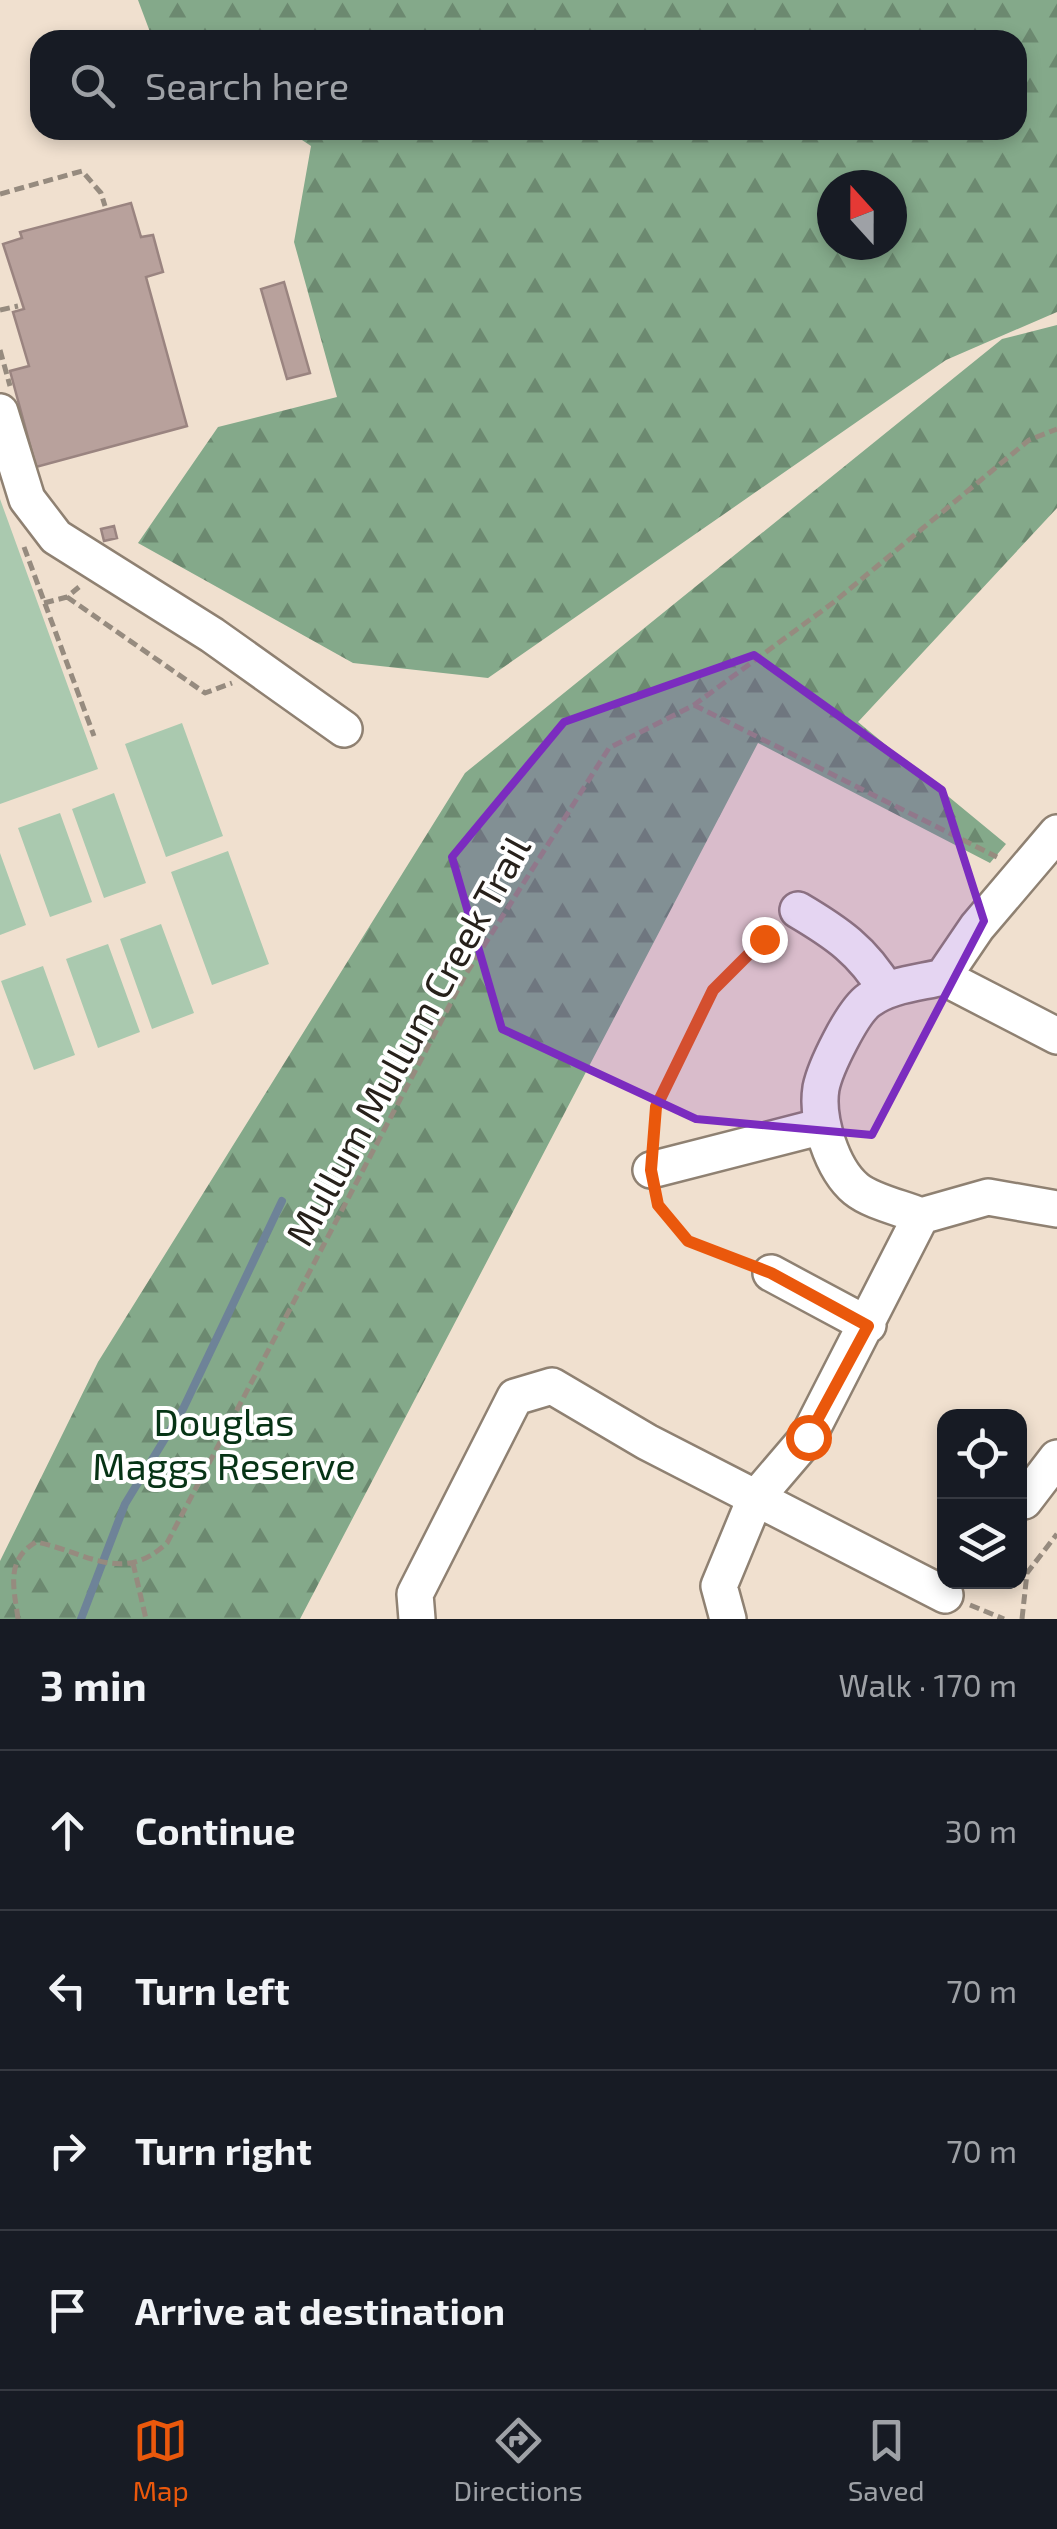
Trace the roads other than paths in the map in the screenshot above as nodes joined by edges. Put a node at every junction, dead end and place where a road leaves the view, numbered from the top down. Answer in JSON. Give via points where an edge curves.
{"nodes":[{"id":1,"x":0,"y":412,"type":"edge"},
{"id":2,"x":344,"y":730,"type":"dead end"},
{"id":3,"x":1057,"y":833,"type":"edge"},
{"id":4,"x":798,"y":910,"type":"road end"},
{"id":5,"x":943,"y":977,"type":"junction"},
{"id":6,"x":886,"y":990,"type":"junction"},
{"id":7,"x":1057,"y":1036,"type":"edge"},
{"id":8,"x":823,"y":1126,"type":"junction"},
{"id":9,"x":651,"y":1170,"type":"road end"},
{"id":10,"x":1057,"y":1209,"type":"edge"},
{"id":11,"x":921,"y":1216,"type":"junction"},
{"id":12,"x":771,"y":1273,"type":"road end"},
{"id":13,"x":868,"y":1326,"type":"junction"},
{"id":14,"x":1057,"y":1458,"type":"edge"},
{"id":15,"x":755,"y":1499,"type":"junction"},
{"id":16,"x":1026,"y":1499,"type":"edge"},
{"id":17,"x":946,"y":1595,"type":"dead end"},
{"id":18,"x":418,"y":1619,"type":"edge"},
{"id":19,"x":728,"y":1619,"type":"edge"}],
"edges":[{"from":1,"to":2,"type":"street","via":[[27,499],[56,537]]},
{"from":3,"to":5,"type":"street"},
{"from":4,"to":6,"type":"street","via":[[847,939]]},
{"from":5,"to":6,"type":"street"},
{"from":5,"to":7,"type":"street"},
{"from":6,"to":8,"type":"street","via":[[865,1002],[843,1036],[822,1088]]},
{"from":8,"to":9,"type":"street"},
{"from":8,"to":11,"type":"street","via":[[838,1165],[857,1190]]},
{"from":10,"to":11,"type":"street","via":[[988,1197]]},
{"from":11,"to":13,"type":"street"},
{"from":12,"to":13,"type":"street"},
{"from":13,"to":15,"type":"street","via":[[808,1437]]},
{"from":14,"to":16,"type":"street"},
{"from":15,"to":17,"type":"street"},
{"from":15,"to":18,"type":"street","via":[[552,1386],[515,1397],[415,1594]]},
{"from":15,"to":19,"type":"street","via":[[719,1586]]}]}
